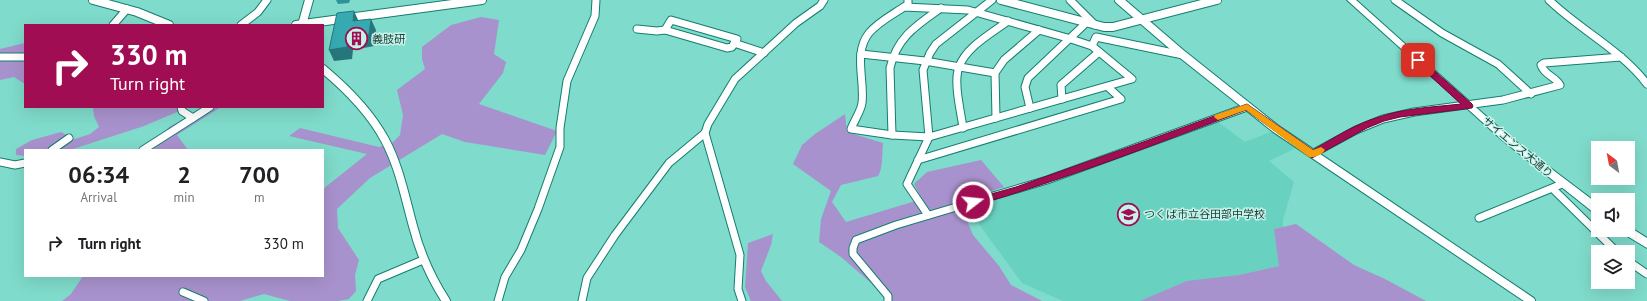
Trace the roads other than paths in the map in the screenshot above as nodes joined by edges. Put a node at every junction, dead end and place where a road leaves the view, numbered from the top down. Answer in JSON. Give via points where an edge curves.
{"nodes":[{"id":1,"x":93,"y":0,"type":"edge"},
{"id":2,"x":267,"y":0,"type":"edge"},
{"id":3,"x":309,"y":0,"type":"edge"},
{"id":4,"x":482,"y":0,"type":"edge"},
{"id":5,"x":596,"y":0,"type":"edge"},
{"id":6,"x":824,"y":0,"type":"edge"},
{"id":7,"x":908,"y":0,"type":"edge"},
{"id":8,"x":992,"y":0,"type":"edge"},
{"id":9,"x":1001,"y":0,"type":"edge"},
{"id":10,"x":1070,"y":0,"type":"edge"},
{"id":11,"x":1119,"y":0,"type":"edge"},
{"id":12,"x":1218,"y":0,"type":"edge"},
{"id":13,"x":1351,"y":0,"type":"edge"},
{"id":14,"x":1395,"y":0,"type":"edge"},
{"id":15,"x":1549,"y":0,"type":"edge"},
{"id":16,"x":904,"y":7,"type":"junction"},
{"id":17,"x":941,"y":8,"type":"junction"},
{"id":18,"x":127,"y":9,"type":"junction"},
{"id":19,"x":977,"y":12,"type":"junction"},
{"id":20,"x":1141,"y":20,"type":"junction"},
{"id":21,"x":1008,"y":21,"type":"junction"},
{"id":22,"x":1086,"y":23,"type":"junction"},
{"id":23,"x":114,"y":24,"type":"edge"},
{"id":24,"x":166,"y":24,"type":"edge"},
{"id":25,"x":242,"y":24,"type":"edge"},
{"id":26,"x":300,"y":24,"type":"edge"},
{"id":27,"x":307,"y":24,"type":"edge"},
{"id":28,"x":1096,"y":26,"type":"junction"},
{"id":29,"x":637,"y":29,"type":"dead end"},
{"id":30,"x":665,"y":30,"type":"junction"},
{"id":31,"x":1039,"y":30,"type":"junction"},
{"id":32,"x":1070,"y":39,"type":"junction"},
{"id":33,"x":734,"y":44,"type":"junction"},
{"id":34,"x":1092,"y":46,"type":"junction"},
{"id":35,"x":1099,"y":52,"type":"junction"},
{"id":36,"x":764,"y":53,"type":"junction"},
{"id":37,"x":861,"y":54,"type":"junction"},
{"id":38,"x":1183,"y":56,"type":"junction"},
{"id":39,"x":0,"y":57,"type":"edge"},
{"id":40,"x":24,"y":57,"type":"edge"},
{"id":41,"x":891,"y":57,"type":"junction"},
{"id":42,"x":1622,"y":57,"type":"junction"},
{"id":43,"x":925,"y":61,"type":"junction"},
{"id":44,"x":958,"y":67,"type":"junction"},
{"id":45,"x":324,"y":70,"type":"edge"},
{"id":46,"x":995,"y":74,"type":"junction"},
{"id":47,"x":1647,"y":84,"type":"edge"},
{"id":48,"x":1108,"y":86,"type":"junction"},
{"id":49,"x":1531,"y":94,"type":"junction"},
{"id":50,"x":1062,"y":99,"type":"junction"},
{"id":51,"x":1469,"y":106,"type":"junction"},
{"id":52,"x":1247,"y":107,"type":"junction"},
{"id":53,"x":181,"y":108,"type":"edge"},
{"id":54,"x":208,"y":108,"type":"edge"},
{"id":55,"x":1030,"y":108,"type":"junction"},
{"id":56,"x":193,"y":118,"type":"junction"},
{"id":57,"x":996,"y":118,"type":"junction"},
{"id":58,"x":963,"y":128,"type":"junction"},
{"id":59,"x":705,"y":133,"type":"junction"},
{"id":60,"x":892,"y":135,"type":"junction"},
{"id":61,"x":929,"y":137,"type":"junction"},
{"id":62,"x":69,"y":138,"type":"dead end"},
{"id":63,"x":53,"y":149,"type":"edge"},
{"id":64,"x":145,"y":149,"type":"edge"},
{"id":65,"x":1312,"y":154,"type":"junction"},
{"id":66,"x":918,"y":160,"type":"junction"},
{"id":67,"x":0,"y":162,"type":"edge"},
{"id":68,"x":24,"y":163,"type":"edge"},
{"id":69,"x":1558,"y":186,"type":"junction"},
{"id":70,"x":1591,"y":206,"type":"edge"},
{"id":71,"x":928,"y":215,"type":"junction"},
{"id":72,"x":1479,"y":218,"type":"dead end"},
{"id":73,"x":1635,"y":236,"type":"edge"},
{"id":74,"x":1647,"y":244,"type":"edge"},
{"id":75,"x":1611,"y":245,"type":"edge"},
{"id":76,"x":423,"y":260,"type":"junction"},
{"id":77,"x":1635,"y":265,"type":"edge"},
{"id":78,"x":1647,"y":274,"type":"edge"},
{"id":79,"x":184,"y":292,"type":"dead end"},
{"id":80,"x":204,"y":301,"type":"edge"},
{"id":81,"x":367,"y":301,"type":"edge"},
{"id":82,"x":446,"y":301,"type":"edge"},
{"id":83,"x":498,"y":301,"type":"edge"},
{"id":84,"x":582,"y":301,"type":"edge"},
{"id":85,"x":742,"y":301,"type":"edge"},
{"id":86,"x":888,"y":301,"type":"edge"},
{"id":87,"x":1531,"y":301,"type":"edge"}],
"edges":[{"from":1,"to":18,"type":"street"},
{"from":2,"to":25,"type":"street","via":[[258,12]]},
{"from":3,"to":26,"type":"street"},
{"from":4,"to":27,"type":"street"},
{"from":5,"to":83,"type":"street","via":[[595,16],[567,81],[560,128],[560,147],[521,250],[505,276]]},
{"from":6,"to":36,"type":"street"},
{"from":7,"to":16,"type":"street"},
{"from":8,"to":19,"type":"street"},
{"from":9,"to":22,"type":"street"},
{"from":10,"to":28,"type":"street"},
{"from":11,"to":20,"type":"street"},
{"from":12,"to":20,"type":"street"},
{"from":13,"to":51,"type":"main road","name":"サイエンス大通り"},
{"from":14,"to":49,"type":"street","via":[[1442,33],[1498,64]]},
{"from":15,"to":42,"type":"street","via":[[1572,21]]},
{"from":16,"to":17,"type":"street"},
{"from":16,"to":37,"type":"street","via":[[868,34]]},
{"from":17,"to":19,"type":"street"},
{"from":17,"to":41,"type":"street","via":[[902,38]]},
{"from":18,"to":23,"type":"street"},
{"from":18,"to":24,"type":"street"},
{"from":19,"to":21,"type":"street"},
{"from":19,"to":43,"type":"street","via":[[936,44]]},
{"from":20,"to":28,"type":"street","via":[[1113,27]]},
{"from":20,"to":38,"type":"street"},
{"from":21,"to":31,"type":"street"},
{"from":21,"to":44,"type":"street","via":[[967,54]]},
{"from":22,"to":28,"type":"street"},
{"from":22,"to":32,"type":"street"},
{"from":29,"to":30,"type":"street"},
{"from":30,"to":33,"type":"street","via":[[727,48]]},
{"from":30,"to":33,"type":"street","via":[[671,20],[737,39]]},
{"from":31,"to":32,"type":"street"},
{"from":31,"to":46,"type":"street","via":[[1004,60]]},
{"from":32,"to":34,"type":"street"},
{"from":32,"to":55,"type":"street","via":[[1028,78],[1025,87]]},
{"from":33,"to":36,"type":"street"},
{"from":34,"to":35,"type":"street"},
{"from":34,"to":38,"type":"street","via":[[1096,37]]},
{"from":35,"to":48,"type":"street","via":[[1132,79]]},
{"from":35,"to":50,"type":"street","via":[[1061,86]]},
{"from":36,"to":59,"type":"street","via":[[735,79]]},
{"from":37,"to":41,"type":"street"},
{"from":37,"to":60,"type":"street","via":[[862,104],[851,129]]},
{"from":38,"to":52,"type":"street"},
{"from":39,"to":40,"type":"street"},
{"from":41,"to":43,"type":"street"},
{"from":41,"to":60,"type":"street"},
{"from":42,"to":47,"type":"street"},
{"from":42,"to":49,"type":"street","via":[[1544,63],[1541,65],[1543,71],[1560,86]]},
{"from":43,"to":44,"type":"street"},
{"from":43,"to":61,"type":"street","via":[[923,70]]},
{"from":44,"to":46,"type":"street"},
{"from":44,"to":58,"type":"street"},
{"from":45,"to":76,"type":"street","via":[[340,83],[381,133],[397,170]]},
{"from":46,"to":57,"type":"street"},
{"from":48,"to":50,"type":"street"},
{"from":48,"to":66,"type":"street","via":[[1121,99]]},
{"from":49,"to":51,"type":"street"},
{"from":50,"to":55,"type":"street"},
{"from":51,"to":65,"type":"street","via":[[1400,114],[1381,119]]},
{"from":51,"to":69,"type":"main road","name":"サイエンス大通り"},
{"from":52,"to":65,"type":"street"},
{"from":52,"to":71,"type":"street","via":[[1019,190]]},
{"from":53,"to":56,"type":"street"},
{"from":54,"to":56,"type":"street"},
{"from":55,"to":57,"type":"street"},
{"from":56,"to":64,"type":"street"},
{"from":57,"to":58,"type":"street"},
{"from":58,"to":61,"type":"street"},
{"from":59,"to":84,"type":"street","via":[[669,163],[620,229],[586,278]]},
{"from":59,"to":85,"type":"street","via":[[740,255],[738,289]]},
{"from":60,"to":61,"type":"street"},
{"from":61,"to":66,"type":"street"},
{"from":62,"to":63,"type":"street"},
{"from":65,"to":87,"type":"street"},
{"from":66,"to":71,"type":"street","via":[[908,178],[908,184]]},
{"from":67,"to":68,"type":"street","via":[[15,165]]},
{"from":69,"to":70,"type":"main road","name":"サイエンス大通り"},
{"from":69,"to":72,"type":"street"},
{"from":69,"to":75,"type":"street"},
{"from":71,"to":86,"type":"street","via":[[856,240],[853,254],[888,296]]},
{"from":73,"to":74,"type":"main road"},
{"from":76,"to":81,"type":"street","via":[[378,279]]},
{"from":76,"to":82,"type":"street"},
{"from":77,"to":78,"type":"street"},
{"from":79,"to":80,"type":"street"}]}
